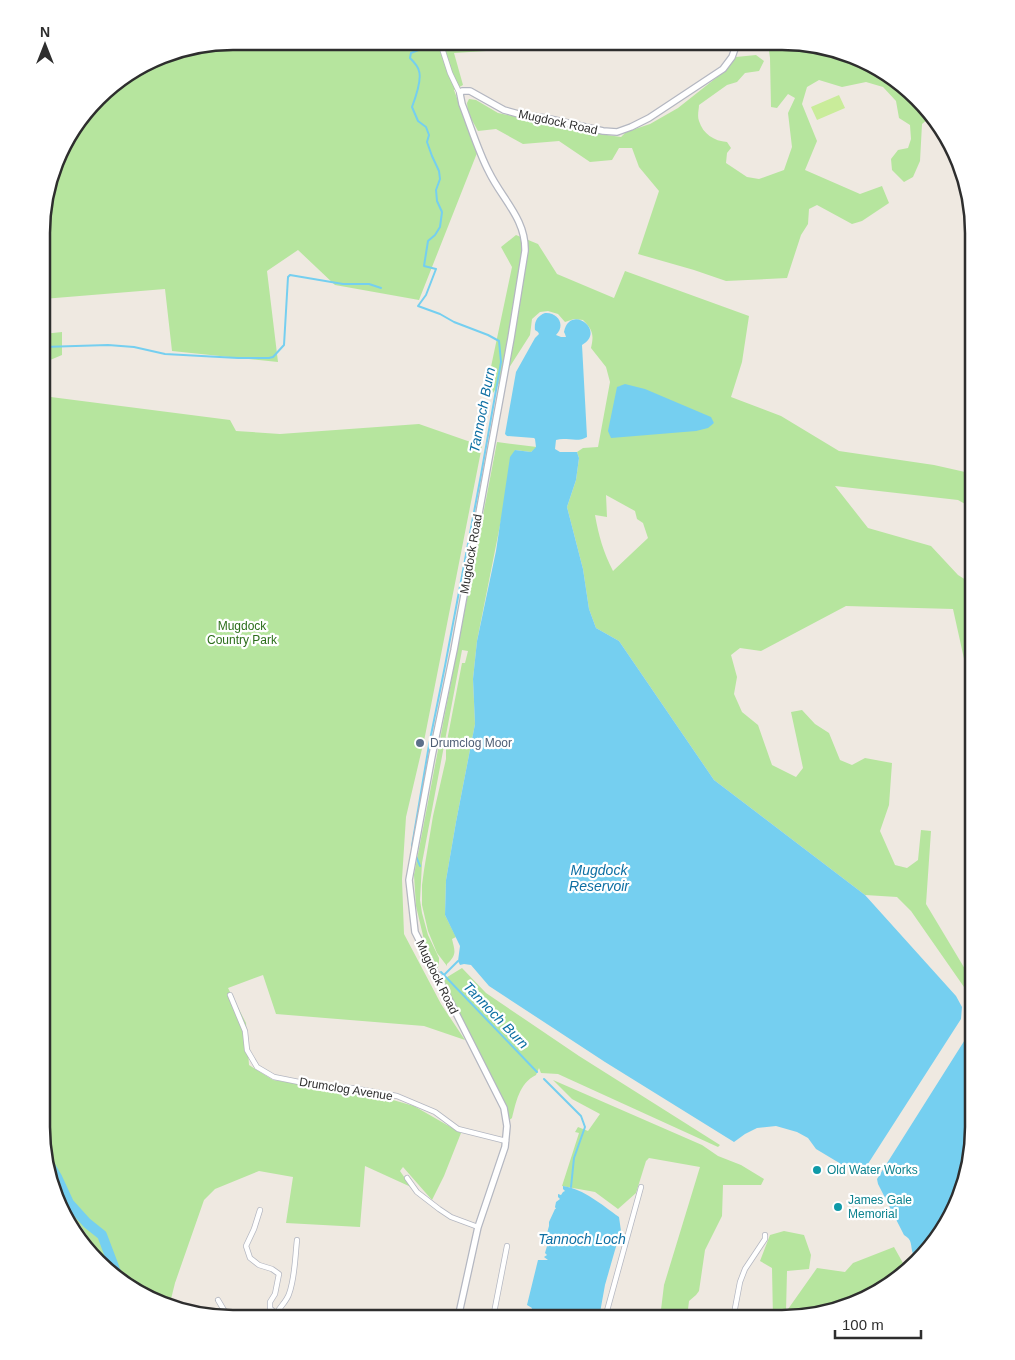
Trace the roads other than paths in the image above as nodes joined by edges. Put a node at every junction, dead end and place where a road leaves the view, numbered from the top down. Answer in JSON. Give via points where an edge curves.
{"nodes":[{"id":1,"x":443,"y":50,"type":"edge"},
{"id":2,"x":734,"y":50,"type":"edge"},
{"id":3,"x":460,"y":94,"type":"junction"},
{"id":4,"x":230,"y":995,"type":"dead end"},
{"id":5,"x":506,"y":1141,"type":"junction"},
{"id":6,"x":407,"y":1178,"type":"dead end"},
{"id":7,"x":641,"y":1187,"type":"dead end"},
{"id":8,"x":260,"y":1210,"type":"dead end"},
{"id":9,"x":478,"y":1226,"type":"junction"},
{"id":10,"x":765,"y":1235,"type":"dead end"},
{"id":11,"x":297,"y":1240,"type":"dead end"},
{"id":12,"x":507,"y":1246,"type":"dead end"},
{"id":13,"x":218,"y":1300,"type":"dead end"},
{"id":14,"x":224,"y":1310,"type":"edge"},
{"id":15,"x":271,"y":1310,"type":"edge"},
{"id":16,"x":278,"y":1310,"type":"edge"},
{"id":17,"x":460,"y":1310,"type":"edge"},
{"id":18,"x":495,"y":1310,"type":"edge"},
{"id":19,"x":607,"y":1310,"type":"edge"},
{"id":20,"x":735,"y":1310,"type":"edge"}],
"edges":[{"from":1,"to":3,"type":"street"},
{"from":2,"to":3,"type":"street","name":"Mugdock Road","via":[[722,69],[650,118],[617,132],[522,116],[470,91]]},
{"from":3,"to":5,"type":"street","name":"Mugdock Road","via":[[489,173],[526,240],[454,650],[409,880],[415,932],[504,1108]]},
{"from":4,"to":5,"type":"street","name":"Drumclog Avenue","via":[[257,1067],[274,1077],[397,1096],[435,1112],[458,1129]]},
{"from":5,"to":9,"type":"street","name":"Mugdock Road"},
{"from":6,"to":9,"type":"street","via":[[417,1192],[438,1209]]},
{"from":7,"to":19,"type":"street"},
{"from":8,"to":15,"type":"street","via":[[246,1246],[250,1258],[279,1274],[270,1302]]},
{"from":9,"to":17,"type":"street","name":"Mugdock Road"},
{"from":10,"to":20,"type":"street","via":[[766,1239],[745,1268]]},
{"from":11,"to":16,"type":"street","via":[[291,1288],[287,1300]]},
{"from":12,"to":18,"type":"street"},
{"from":13,"to":14,"type":"street"}]}
